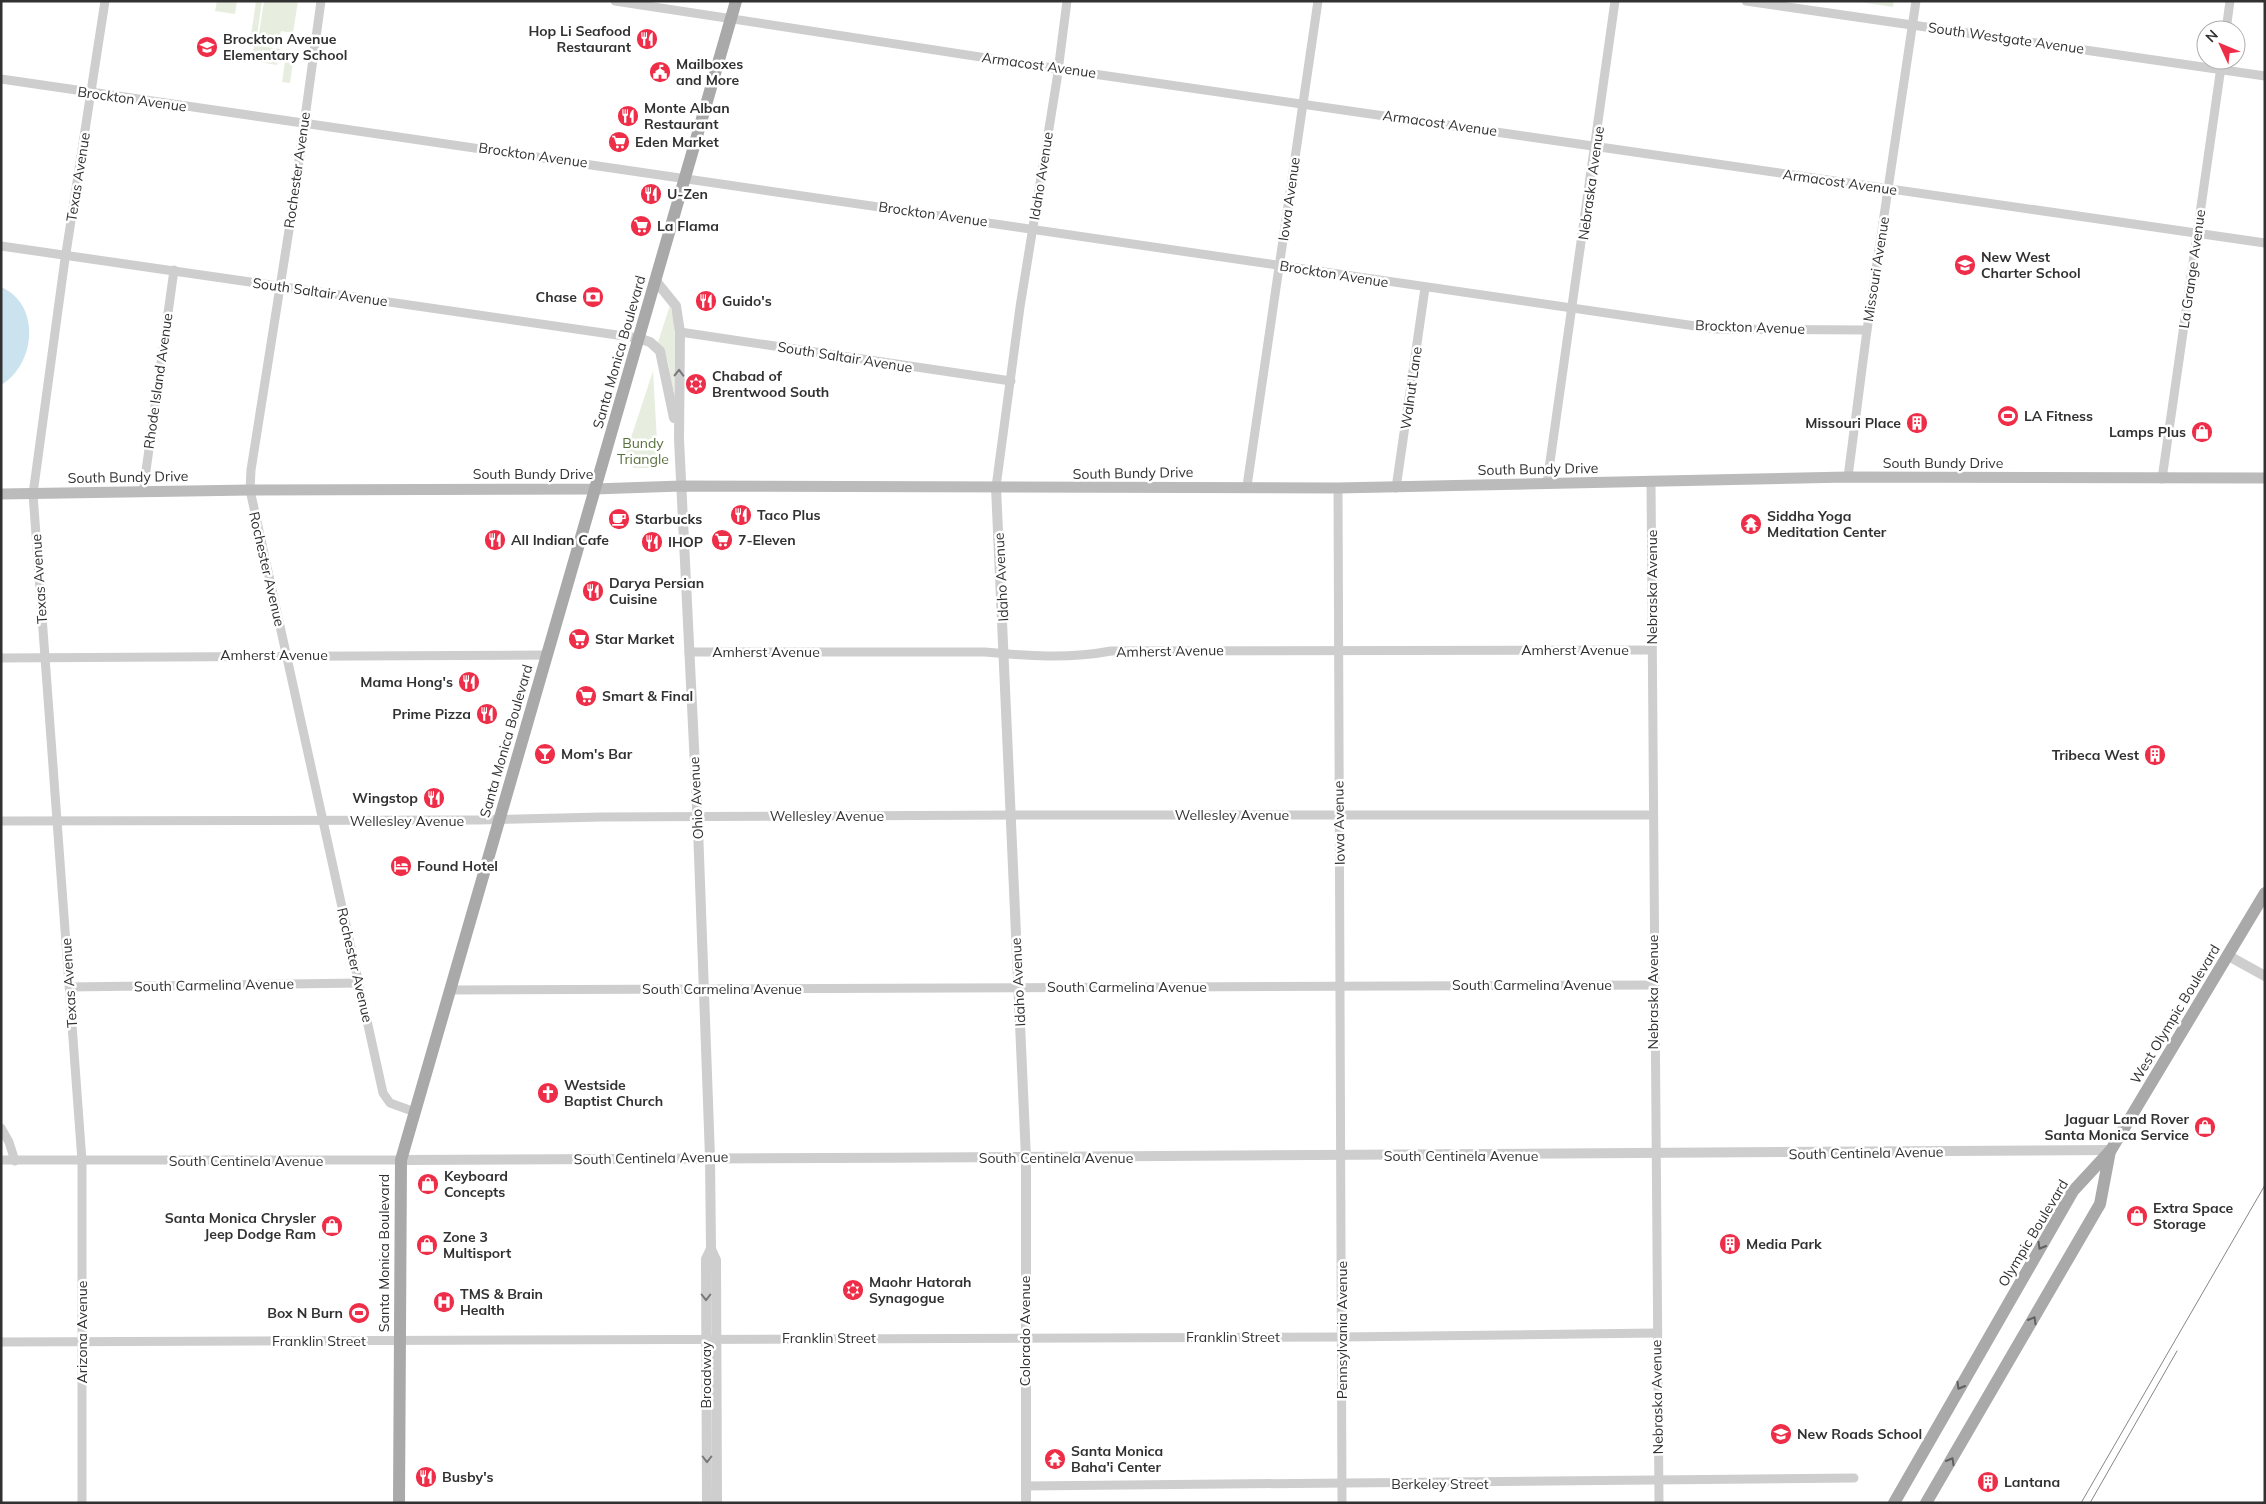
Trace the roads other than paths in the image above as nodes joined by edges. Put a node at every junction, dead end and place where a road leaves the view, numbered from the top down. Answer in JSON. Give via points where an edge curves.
{"nodes":[{"id":1,"x":105,"y":1,"type":"edge"},
{"id":2,"x":322,"y":1,"type":"edge"},
{"id":3,"x":615,"y":1,"type":"edge"},
{"id":4,"x":736,"y":1,"type":"edge"},
{"id":5,"x":1067,"y":1,"type":"edge"},
{"id":6,"x":1318,"y":1,"type":"edge"},
{"id":7,"x":1615,"y":1,"type":"edge"},
{"id":8,"x":1746,"y":1,"type":"edge"},
{"id":9,"x":1916,"y":1,"type":"edge"},
{"id":10,"x":2230,"y":1,"type":"edge"},
{"id":11,"x":731,"y":19,"type":"junction"},
{"id":12,"x":2227,"y":20,"type":"edge"},
{"id":13,"x":1912,"y":25,"type":"junction"},
{"id":14,"x":2196,"y":61,"type":"edge"},
{"id":15,"x":1059,"y":69,"type":"junction"},
{"id":16,"x":2220,"y":70,"type":"edge"},
{"id":17,"x":2243,"y":70,"type":"edge"},
{"id":18,"x":2265,"y":76,"type":"edge"},
{"id":19,"x":1,"y":80,"type":"edge"},
{"id":20,"x":92,"y":94,"type":"junction"},
{"id":21,"x":1303,"y":102,"type":"junction"},
{"id":22,"x":304,"y":122,"type":"junction"},
{"id":23,"x":1596,"y":146,"type":"junction"},
{"id":24,"x":684,"y":178,"type":"junction"},
{"id":25,"x":1888,"y":189,"type":"junction"},
{"id":26,"x":1033,"y":229,"type":"junction"},
{"id":27,"x":2197,"y":232,"type":"junction"},
{"id":28,"x":2265,"y":242,"type":"edge"},
{"id":29,"x":1,"y":246,"type":"edge"},
{"id":30,"x":66,"y":256,"type":"junction"},
{"id":31,"x":1279,"y":266,"type":"junction"},
{"id":32,"x":174,"y":270,"type":"junction"},
{"id":33,"x":655,"y":280,"type":"junction"},
{"id":34,"x":280,"y":286,"type":"junction"},
{"id":35,"x":1425,"y":288,"type":"junction"},
{"id":36,"x":1572,"y":308,"type":"junction"},
{"id":37,"x":1867,"y":330,"type":"junction"},
{"id":38,"x":680,"y":332,"type":"junction"},
{"id":39,"x":638,"y":338,"type":"junction"},
{"id":40,"x":1010,"y":381,"type":"junction"},
{"id":41,"x":679,"y":439,"type":"junction"},
{"id":42,"x":1848,"y":477,"type":"junction"},
{"id":43,"x":2162,"y":478,"type":"junction"},
{"id":44,"x":2265,"y":478,"type":"edge"},
{"id":45,"x":1651,"y":482,"type":"junction"},
{"id":46,"x":1547,"y":483,"type":"junction"},
{"id":47,"x":681,"y":486,"type":"junction"},
{"id":48,"x":1247,"y":486,"type":"junction"},
{"id":49,"x":996,"y":487,"type":"junction"},
{"id":50,"x":1338,"y":488,"type":"junction"},
{"id":51,"x":1396,"y":488,"type":"junction"},
{"id":52,"x":594,"y":489,"type":"junction"},
{"id":53,"x":250,"y":490,"type":"junction"},
{"id":54,"x":143,"y":492,"type":"junction"},
{"id":55,"x":1,"y":494,"type":"edge"},
{"id":56,"x":33,"y":494,"type":"junction"},
{"id":57,"x":1339,"y":650,"type":"junction"},
{"id":58,"x":1652,"y":650,"type":"junction"},
{"id":59,"x":689,"y":652,"type":"junction"},
{"id":60,"x":1004,"y":654,"type":"junction"},
{"id":61,"x":286,"y":655,"type":"junction"},
{"id":62,"x":547,"y":655,"type":"junction"},
{"id":63,"x":1,"y":658,"type":"edge"},
{"id":64,"x":45,"y":658,"type":"junction"},
{"id":65,"x":1011,"y":815,"type":"junction"},
{"id":66,"x":1338,"y":815,"type":"junction"},
{"id":67,"x":1653,"y":815,"type":"junction"},
{"id":68,"x":697,"y":817,"type":"junction"},
{"id":69,"x":499,"y":820,"type":"junction"},
{"id":70,"x":1,"y":821,"type":"edge"},
{"id":71,"x":56,"y":821,"type":"junction"},
{"id":72,"x":322,"y":821,"type":"junction"},
{"id":73,"x":2265,"y":893,"type":"edge"},
{"id":74,"x":2227,"y":954,"type":"junction"},
{"id":75,"x":2265,"y":976,"type":"edge"},
{"id":76,"x":359,"y":983,"type":"junction"},
{"id":77,"x":1654,"y":985,"type":"junction"},
{"id":78,"x":1340,"y":986,"type":"junction"},
{"id":79,"x":70,"y":987,"type":"junction"},
{"id":80,"x":1018,"y":987,"type":"junction"},
{"id":81,"x":704,"y":989,"type":"junction"},
{"id":82,"x":450,"y":990,"type":"junction"},
{"id":83,"x":415,"y":1112,"type":"junction"},
{"id":84,"x":1,"y":1128,"type":"edge"},
{"id":85,"x":2110,"y":1150,"type":"junction"},
{"id":86,"x":1656,"y":1155,"type":"junction"},
{"id":87,"x":710,"y":1157,"type":"junction"},
{"id":88,"x":1340,"y":1157,"type":"junction"},
{"id":89,"x":1026,"y":1158,"type":"junction"},
{"id":90,"x":1,"y":1160,"type":"edge"},
{"id":91,"x":15,"y":1160,"type":"junction"},
{"id":92,"x":401,"y":1160,"type":"junction"},
{"id":93,"x":82,"y":1161,"type":"junction"},
{"id":94,"x":1656,"y":1333,"type":"junction"},
{"id":95,"x":1342,"y":1337,"type":"junction"},
{"id":96,"x":1024,"y":1338,"type":"junction"},
{"id":97,"x":711,"y":1339,"type":"junction"},
{"id":98,"x":1,"y":1342,"type":"edge"},
{"id":99,"x":82,"y":1342,"type":"junction"},
{"id":100,"x":399,"y":1342,"type":"junction"},
{"id":101,"x":1854,"y":1478,"type":"dead end"},
{"id":102,"x":1658,"y":1482,"type":"junction"},
{"id":103,"x":1342,"y":1484,"type":"junction"},
{"id":104,"x":1026,"y":1486,"type":"junction"},
{"id":105,"x":82,"y":1503,"type":"edge"},
{"id":106,"x":399,"y":1503,"type":"edge"},
{"id":107,"x":707,"y":1503,"type":"edge"},
{"id":108,"x":717,"y":1503,"type":"edge"},
{"id":109,"x":1026,"y":1503,"type":"edge"},
{"id":110,"x":1342,"y":1503,"type":"edge"},
{"id":111,"x":1658,"y":1503,"type":"edge"},
{"id":112,"x":1894,"y":1503,"type":"edge"},
{"id":113,"x":1926,"y":1503,"type":"edge"}],
"edges":[{"from":1,"to":20,"type":"street","name":"Texas Avenue"},
{"from":2,"to":22,"type":"street","name":"Rochester Avenue"},
{"from":3,"to":11,"type":"street","name":"Armacost Avenue"},
{"from":4,"to":11,"type":"main road","name":"Santa Monica Boulevard"},
{"from":5,"to":15,"type":"street","name":"Idaho Avenue"},
{"from":6,"to":21,"type":"street","name":"Iowa Avenue"},
{"from":7,"to":23,"type":"street","name":"Nebraska Avenue"},
{"from":8,"to":13,"type":"street","name":"South Westgate Avenue"},
{"from":9,"to":13,"type":"street","name":"Missouri Avenue"},
{"from":10,"to":12,"type":"street"},
{"from":11,"to":15,"type":"street","name":"Armacost Avenue"},
{"from":11,"to":24,"type":"main road","name":"Santa Monica Boulevard"},
{"from":13,"to":14,"type":"street","name":"South Westgate Avenue"},
{"from":13,"to":25,"type":"street","name":"Missouri Avenue"},
{"from":15,"to":21,"type":"street","name":"Armacost Avenue"},
{"from":15,"to":26,"type":"street","name":"Idaho Avenue"},
{"from":16,"to":27,"type":"street","name":"La Grange Avenue"},
{"from":17,"to":18,"type":"street","name":"South Westgate Avenue"},
{"from":19,"to":20,"type":"street","name":"Brockton Avenue"},
{"from":20,"to":22,"type":"street","name":"Brockton Avenue"},
{"from":20,"to":30,"type":"street","name":"Texas Avenue"},
{"from":21,"to":23,"type":"street","name":"Armacost Avenue"},
{"from":21,"to":31,"type":"street","name":"Iowa Avenue"},
{"from":22,"to":24,"type":"street","name":"Brockton Avenue"},
{"from":22,"to":34,"type":"street","name":"Rochester Avenue"},
{"from":23,"to":25,"type":"street","name":"Armacost Avenue"},
{"from":23,"to":36,"type":"street","name":"Nebraska Avenue"},
{"from":24,"to":26,"type":"street","name":"Brockton Avenue"},
{"from":24,"to":33,"type":"main road","name":"Santa Monica Boulevard"},
{"from":25,"to":27,"type":"street","name":"Armacost Avenue"},
{"from":25,"to":37,"type":"street","name":"Missouri Avenue"},
{"from":26,"to":31,"type":"street","name":"Brockton Avenue"},
{"from":26,"to":40,"type":"street","name":"Idaho Avenue"},
{"from":27,"to":28,"type":"street","name":"Armacost Avenue"},
{"from":27,"to":43,"type":"street","name":"La Grange Avenue"},
{"from":29,"to":30,"type":"street","name":"South Saltair Avenue"},
{"from":30,"to":32,"type":"street","name":"South Saltair Avenue"},
{"from":30,"to":56,"type":"street","name":"Texas Avenue"},
{"from":31,"to":35,"type":"street","name":"Brockton Avenue"},
{"from":31,"to":48,"type":"street","name":"Iowa Avenue"},
{"from":32,"to":34,"type":"street","name":"South Saltair Avenue"},
{"from":32,"to":54,"type":"street","name":"Rhode Island Avenue"},
{"from":33,"to":38,"type":"street","name":"Ohio Avenue","via":[[676,306]]},
{"from":33,"to":39,"type":"main road","name":"Santa Monica Boulevard"},
{"from":34,"to":39,"type":"street","name":"South Saltair Avenue"},
{"from":34,"to":53,"type":"street","name":"Rochester Avenue"},
{"from":35,"to":36,"type":"street","name":"Brockton Avenue"},
{"from":35,"to":51,"type":"street","name":"Walnut Lane"},
{"from":36,"to":37,"type":"street","name":"Brockton Avenue","via":[[1716,329]]},
{"from":36,"to":46,"type":"street","name":"Nebraska Avenue"},
{"from":37,"to":42,"type":"street","name":"Missouri Avenue"},
{"from":38,"to":40,"type":"street","name":"South Saltair Avenue"},
{"from":41,"to":38,"type":"street","name":"Ohio Avenue","one_way":true},
{"from":39,"to":41,"type":"street","name":"Ohio Avenue","via":[[650,342],[660,351]]},
{"from":39,"to":52,"type":"main road","name":"Santa Monica Boulevard"},
{"from":40,"to":49,"type":"street","name":"Idaho Avenue"},
{"from":41,"to":47,"type":"street","name":"Ohio Avenue"},
{"from":42,"to":43,"type":"main road","name":"South Bundy Drive"},
{"from":42,"to":45,"type":"main road","name":"South Bundy Drive"},
{"from":43,"to":44,"type":"main road","name":"South Bundy Drive"},
{"from":45,"to":46,"type":"main road","name":"South Bundy Drive"},
{"from":45,"to":58,"type":"street","name":"Nebraska Avenue"},
{"from":46,"to":51,"type":"main road","name":"South Bundy Drive"},
{"from":47,"to":49,"type":"main road","name":"South Bundy Drive"},
{"from":47,"to":52,"type":"main road","name":"South Bundy Drive"},
{"from":47,"to":59,"type":"street","name":"Ohio Avenue"},
{"from":48,"to":49,"type":"main road","name":"South Bundy Drive"},
{"from":48,"to":50,"type":"main road","name":"South Bundy Drive"},
{"from":49,"to":60,"type":"street","name":"Idaho Avenue"},
{"from":50,"to":51,"type":"main road","name":"South Bundy Drive"},
{"from":50,"to":57,"type":"street","name":"Iowa Avenue"},
{"from":52,"to":53,"type":"main road","name":"South Bundy Drive"},
{"from":52,"to":62,"type":"main road","name":"Santa Monica Boulevard"},
{"from":53,"to":54,"type":"main road","name":"South Bundy Drive"},
{"from":53,"to":61,"type":"street","name":"Rochester Avenue"},
{"from":54,"to":56,"type":"main road","name":"South Bundy Drive"},
{"from":55,"to":56,"type":"main road","name":"South Bundy Drive"},
{"from":56,"to":64,"type":"street","name":"Texas Avenue"},
{"from":57,"to":58,"type":"street","name":"Amherst Avenue"},
{"from":57,"to":60,"type":"street","name":"Amherst Avenue","via":[[1111,651],[1090,655],[1020,657]]},
{"from":57,"to":66,"type":"street","name":"Iowa Avenue"},
{"from":58,"to":67,"type":"street","name":"Nebraska Avenue"},
{"from":59,"to":60,"type":"street","name":"Amherst Avenue"},
{"from":59,"to":68,"type":"street","name":"Ohio Avenue"},
{"from":60,"to":65,"type":"street","name":"Idaho Avenue"},
{"from":61,"to":62,"type":"street","name":"Amherst Avenue"},
{"from":61,"to":64,"type":"street","name":"Amherst Avenue"},
{"from":61,"to":72,"type":"street","name":"Rochester Avenue"},
{"from":62,"to":69,"type":"main road","name":"Santa Monica Boulevard"},
{"from":63,"to":64,"type":"street","name":"Amherst Avenue"},
{"from":64,"to":71,"type":"street","name":"Texas Avenue"},
{"from":65,"to":66,"type":"street","name":"Wellesley Avenue"},
{"from":65,"to":68,"type":"street","name":"Wellesley Avenue"},
{"from":65,"to":80,"type":"street","name":"Idaho Avenue"},
{"from":66,"to":67,"type":"street","name":"Wellesley Avenue"},
{"from":66,"to":78,"type":"street","name":"Iowa Avenue"},
{"from":67,"to":77,"type":"street","name":"Nebraska Avenue"},
{"from":68,"to":69,"type":"street","name":"Wellesley Avenue"},
{"from":68,"to":81,"type":"street","name":"Ohio Avenue"},
{"from":69,"to":72,"type":"street","name":"Wellesley Avenue"},
{"from":69,"to":82,"type":"main road","name":"Santa Monica Boulevard"},
{"from":70,"to":71,"type":"street","name":"Wellesley Avenue"},
{"from":71,"to":72,"type":"street","name":"Wellesley Avenue"},
{"from":71,"to":79,"type":"street","name":"Texas Avenue"},
{"from":72,"to":76,"type":"street","name":"Rochester Avenue"},
{"from":73,"to":74,"type":"main road","name":"West Olympic Boulevard"},
{"from":74,"to":75,"type":"street"},
{"from":74,"to":85,"type":"main road","name":"West Olympic Boulevard"},
{"from":76,"to":79,"type":"street","name":"South Carmelina Avenue"},
{"from":76,"to":83,"type":"street","name":"Rochester Avenue","via":[[383,1094],[390,1103]]},
{"from":77,"to":78,"type":"street","name":"South Carmelina Avenue"},
{"from":77,"to":86,"type":"street","name":"Nebraska Avenue"},
{"from":78,"to":80,"type":"street","name":"South Carmelina Avenue"},
{"from":78,"to":88,"type":"street","name":"Iowa Avenue"},
{"from":79,"to":93,"type":"street","name":"Texas Avenue"},
{"from":80,"to":81,"type":"street","name":"South Carmelina Avenue"},
{"from":80,"to":89,"type":"street","name":"Idaho Avenue"},
{"from":81,"to":82,"type":"street","name":"South Carmelina Avenue"},
{"from":81,"to":87,"type":"street","name":"Ohio Avenue"},
{"from":82,"to":83,"type":"main road","name":"Santa Monica Boulevard"},
{"from":83,"to":92,"type":"main road","name":"Santa Monica Boulevard"},
{"from":84,"to":91,"type":"street","via":[[10,1142]]},
{"from":85,"to":86,"type":"street","name":"South Centinela Avenue"},
{"from":85,"to":112,"type":"main road","name":"Olympic Boulevard","one_way":true,"via":[[2073,1191]]},
{"from":113,"to":85,"type":"main road","one_way":true,"via":[[2100,1204]]},
{"from":86,"to":88,"type":"street","name":"South Centinela Avenue"},
{"from":86,"to":94,"type":"street","name":"Nebraska Avenue"},
{"from":87,"to":89,"type":"street","name":"South Centinela Avenue"},
{"from":87,"to":92,"type":"street","name":"South Centinela Avenue"},
{"from":87,"to":97,"type":"street","name":"Broadway","via":[[711,1249],[716,1260]]},
{"from":88,"to":89,"type":"street","name":"South Centinela Avenue"},
{"from":88,"to":95,"type":"street","name":"Pennsylvania Avenue"},
{"from":89,"to":96,"type":"street","name":"Colorado Avenue"},
{"from":90,"to":91,"type":"street","name":"South Centinela Avenue"},
{"from":91,"to":93,"type":"street","name":"South Centinela Avenue"},
{"from":92,"to":93,"type":"street","name":"South Centinela Avenue"},
{"from":92,"to":100,"type":"main road","name":"Santa Monica Boulevard"},
{"from":93,"to":99,"type":"street","name":"Arizona Avenue"},
{"from":94,"to":95,"type":"street","name":"Franklin Street"},
{"from":94,"to":102,"type":"street","name":"Nebraska Avenue"},
{"from":95,"to":96,"type":"street","name":"Franklin Street"},
{"from":95,"to":103,"type":"street","name":"Pennsylvania Avenue"},
{"from":96,"to":97,"type":"street","name":"Franklin Street"},
{"from":96,"to":104,"type":"street","name":"Colorado Avenue"},
{"from":97,"to":100,"type":"street","name":"Franklin Street"},
{"from":97,"to":107,"type":"street","name":"Broadway","one_way":true},
{"from":97,"to":108,"type":"street","name":"Broadway"},
{"from":98,"to":99,"type":"street","name":"Franklin Street"},
{"from":99,"to":100,"type":"street","name":"Franklin Street"},
{"from":99,"to":105,"type":"street","name":"Arizona Avenue"},
{"from":100,"to":106,"type":"main road","name":"Santa Monica Boulevard"},
{"from":101,"to":102,"type":"street","name":"Berkeley Street"},
{"from":102,"to":103,"type":"street","name":"Berkeley Street"},
{"from":102,"to":111,"type":"street","name":"Nebraska Avenue"},
{"from":103,"to":104,"type":"street","name":"Berkeley Street"},
{"from":103,"to":110,"type":"street","name":"Pennsylvania Avenue"},
{"from":104,"to":109,"type":"street","name":"Colorado Avenue"}]}
